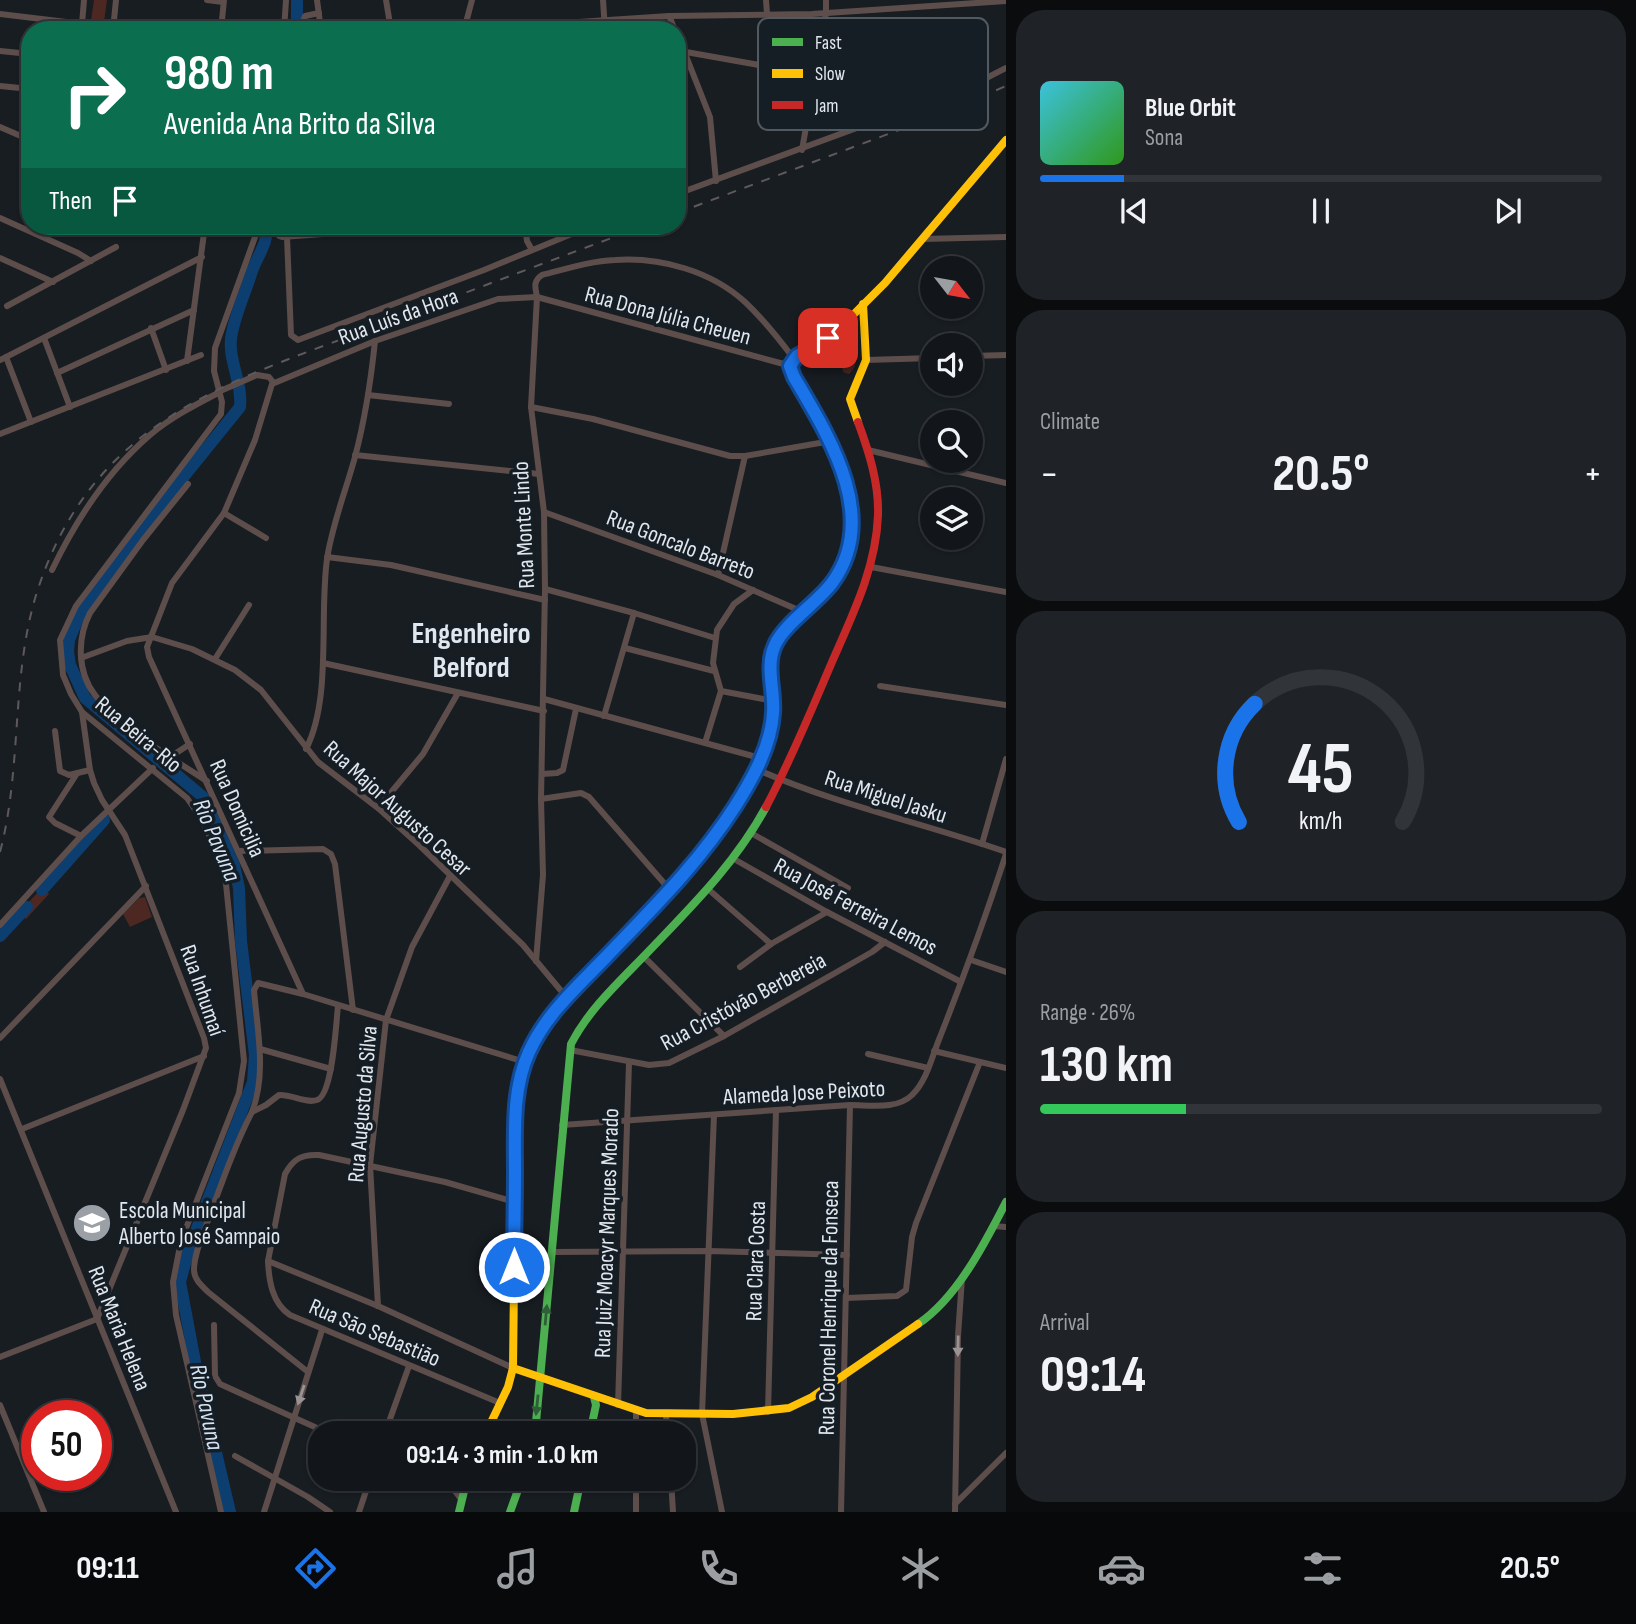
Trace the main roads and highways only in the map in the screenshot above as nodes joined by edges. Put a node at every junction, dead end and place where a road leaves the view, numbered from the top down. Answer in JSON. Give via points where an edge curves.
{"nodes":[{"id":1,"x":1006,"y":140,"type":"edge"},
{"id":2,"x":863,"y":304,"type":"junction"},
{"id":3,"x":1006,"y":1202,"type":"edge"},
{"id":4,"x":513,"y":1368,"type":"junction"},
{"id":5,"x":541,"y":1377,"type":"junction"},
{"id":6,"x":598,"y":1401,"type":"junction"},
{"id":7,"x":492,"y":1421,"type":"edge"},
{"id":8,"x":536,"y":1421,"type":"edge"},
{"id":9,"x":593,"y":1421,"type":"edge"},
{"id":10,"x":461,"y":1491,"type":"edge"},
{"id":11,"x":518,"y":1491,"type":"edge"},
{"id":12,"x":578,"y":1491,"type":"edge"},
{"id":13,"x":459,"y":1512,"type":"edge"},
{"id":14,"x":510,"y":1512,"type":"edge"},
{"id":15,"x":574,"y":1512,"type":"edge"}],
"edges":[{"from":1,"to":2,"type":"main road"},
{"from":2,"to":4,"type":"main road","via":[[828,338],[792,362],[794,377],[831,441],[846,484],[848,544],[836,577],[773,648],[771,726],[756,769],[721,828],[670,890],[545,1021],[525,1062],[516,1102]]},
{"from":5,"to":2,"type":"main road","one_way":true,"via":[[570,1049],[582,1024],[708,889],[751,833],[781,780],[871,568],[877,537],[876,483],[850,399],[866,360]]},
{"from":3,"to":6,"type":"main road","via":[[941,1306],[923,1323],[798,1404],[768,1412],[666,1414]]},
{"from":4,"to":5,"type":"main road"},
{"from":4,"to":7,"type":"main road"},
{"from":5,"to":6,"type":"main road"},
{"from":5,"to":8,"type":"main road","one_way":true},
{"from":6,"to":9,"type":"main road"},
{"from":10,"to":13,"type":"main road"},
{"from":11,"to":14,"type":"main road"},
{"from":12,"to":15,"type":"main road"}]}
